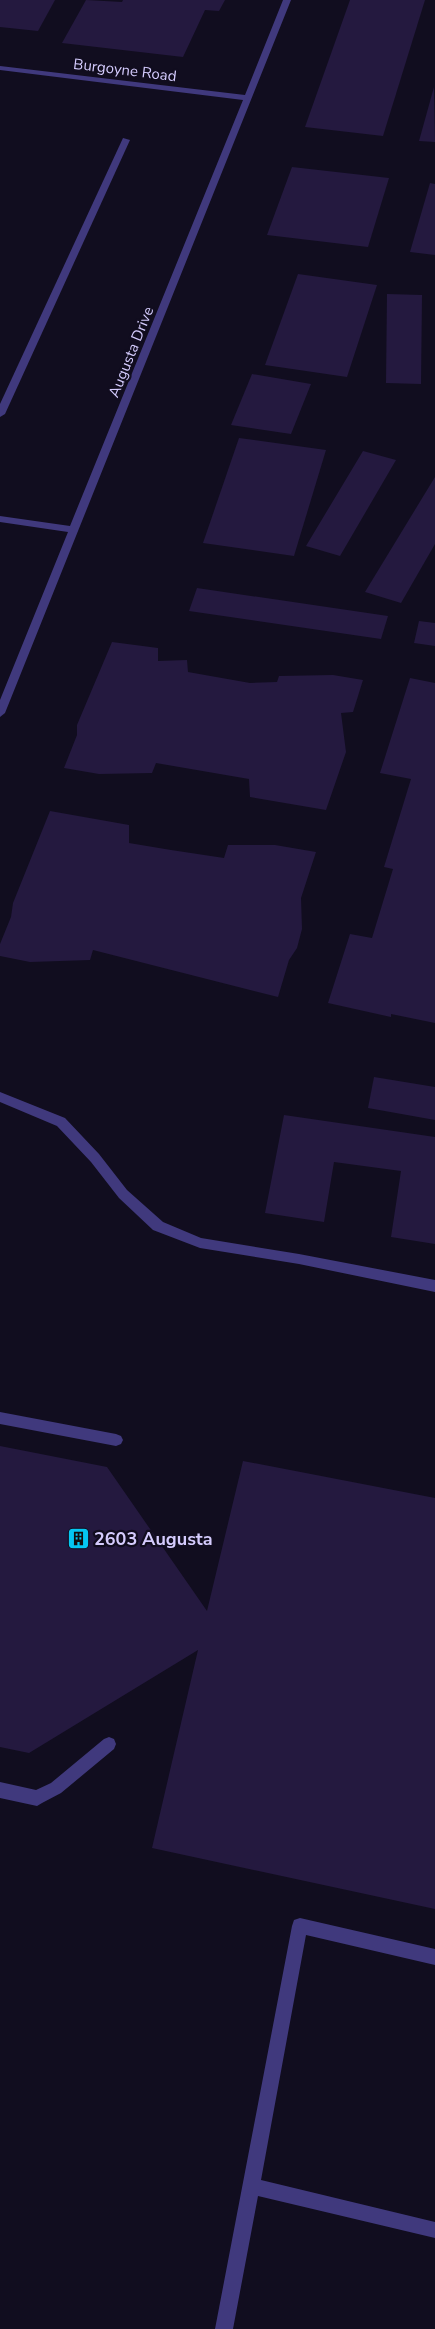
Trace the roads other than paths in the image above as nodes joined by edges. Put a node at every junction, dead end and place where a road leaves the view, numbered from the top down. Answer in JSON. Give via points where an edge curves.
{"nodes":[{"id":1,"x":287,"y":0,"type":"edge"},
{"id":2,"x":0,"y":68,"type":"edge"},
{"id":3,"x":247,"y":98,"type":"junction"},
{"id":4,"x":126,"y":140,"type":"dead end"},
{"id":5,"x":0,"y":414,"type":"edge"},
{"id":6,"x":0,"y":519,"type":"edge"},
{"id":7,"x":75,"y":530,"type":"junction"},
{"id":8,"x":0,"y":713,"type":"edge"},
{"id":9,"x":0,"y":1097,"type":"edge"},
{"id":10,"x":435,"y":1286,"type":"edge"},
{"id":11,"x":0,"y":1418,"type":"edge"},
{"id":12,"x":116,"y":1440,"type":"dead end"},
{"id":13,"x":109,"y":1744,"type":"dead end"},
{"id":14,"x":0,"y":1790,"type":"edge"},
{"id":15,"x":435,"y":1957,"type":"edge"},
{"id":16,"x":251,"y":2186,"type":"junction"},
{"id":17,"x":435,"y":2230,"type":"edge"},
{"id":18,"x":224,"y":2329,"type":"edge"}],
"edges":[{"from":1,"to":3,"type":"street","name":"Augusta Drive"},
{"from":2,"to":3,"type":"street","name":"Burgoyne Road"},
{"from":3,"to":7,"type":"street","name":"Augusta Drive"},
{"from":4,"to":5,"type":"street"},
{"from":6,"to":7,"type":"street"},
{"from":7,"to":8,"type":"street","name":"Augusta Drive"},
{"from":9,"to":10,"type":"street","via":[[61,1122],[123,1194],[158,1226],[200,1243]]},
{"from":11,"to":12,"type":"street"},
{"from":13,"to":14,"type":"street","via":[[56,1788],[37,1798]]},
{"from":15,"to":16,"type":"street","via":[[300,1926]]},
{"from":16,"to":17,"type":"street"},
{"from":16,"to":18,"type":"street"}]}
